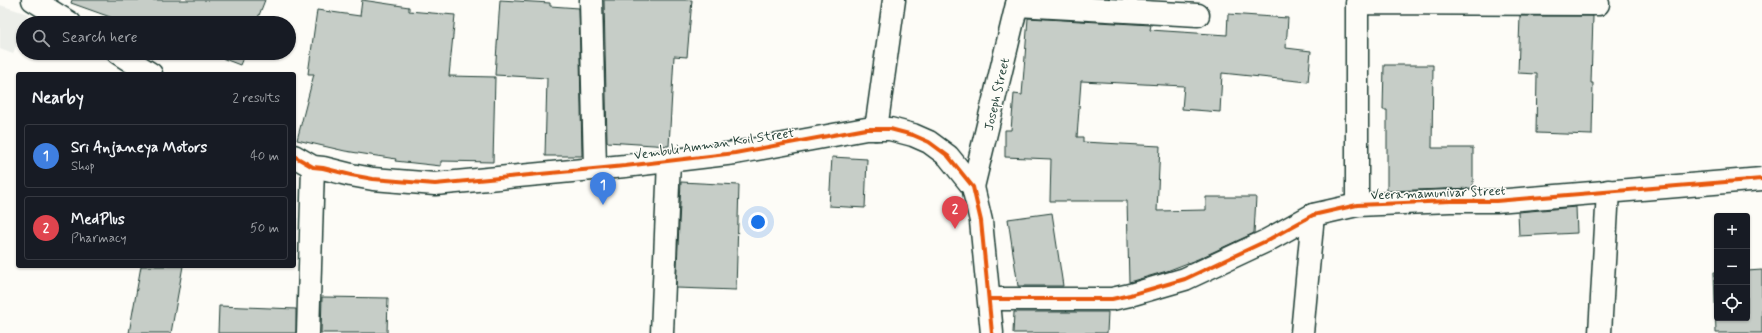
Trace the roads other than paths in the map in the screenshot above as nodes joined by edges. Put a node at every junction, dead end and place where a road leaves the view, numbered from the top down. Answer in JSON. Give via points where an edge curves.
{"nodes":[{"id":1,"x":33,"y":0,"type":"edge"},
{"id":2,"x":591,"y":0,"type":"edge"},
{"id":3,"x":894,"y":0,"type":"edge"},
{"id":4,"x":1357,"y":2,"type":"edge"},
{"id":5,"x":1017,"y":3,"type":"edge"},
{"id":6,"x":1598,"y":4,"type":"dead end"},
{"id":7,"x":1198,"y":15,"type":"dead end"},
{"id":8,"x":59,"y":16,"type":"edge"},
{"id":9,"x":129,"y":60,"type":"edge"},
{"id":10,"x":148,"y":72,"type":"edge"},
{"id":11,"x":876,"y":129,"type":"junction"},
{"id":12,"x":296,"y":157,"type":"edge"},
{"id":13,"x":669,"y":160,"type":"junction"},
{"id":14,"x":313,"y":167,"type":"junction"},
{"id":15,"x":595,"y":168,"type":"junction"},
{"id":16,"x":1762,"y":179,"type":"edge"},
{"id":17,"x":973,"y":187,"type":"junction"},
{"id":18,"x":1608,"y":191,"type":"junction"},
{"id":19,"x":1357,"y":205,"type":"junction"},
{"id":20,"x":1312,"y":215,"type":"junction"},
{"id":21,"x":990,"y":299,"type":"junction"},
{"id":22,"x":308,"y":333,"type":"edge"},
{"id":23,"x":662,"y":333,"type":"edge"},
{"id":24,"x":992,"y":333,"type":"edge"},
{"id":25,"x":1302,"y":333,"type":"edge"},
{"id":26,"x":1600,"y":333,"type":"edge"}],
"edges":[{"from":1,"to":8,"type":"street"},
{"from":2,"to":15,"type":"street"},
{"from":3,"to":11,"type":"street"},
{"from":4,"to":6,"type":"street"},
{"from":4,"to":19,"type":"street"},
{"from":5,"to":7,"type":"street"},
{"from":5,"to":17,"type":"street","name":"Joseph Street"},
{"from":9,"to":10,"type":"street"},
{"from":11,"to":13,"type":"street","name":"Vembuli Amman Koil Street","via":[[735,153]]},
{"from":11,"to":17,"type":"street","name":"Vembuli Amman Koil Street","via":[[890,129],[929,142],[948,156]]},
{"from":12,"to":14,"type":"street","name":"Vembuli Amman Koil Street"},
{"from":13,"to":15,"type":"street","name":"Vembuli Amman Koil Street"},
{"from":13,"to":23,"type":"street"},
{"from":14,"to":15,"type":"street","name":"Vembuli Amman Koil Street","via":[[373,179],[435,184]]},
{"from":14,"to":22,"type":"street"},
{"from":16,"to":18,"type":"street","name":"Veeramamunivar Street"},
{"from":17,"to":21,"type":"street","name":"Vembuli Amman Koil Street","via":[[981,221]]},
{"from":18,"to":19,"type":"street","name":"Veeramamunivar Street","via":[[1496,201]]},
{"from":18,"to":26,"type":"street"},
{"from":19,"to":20,"type":"street","name":"Veeramamunivar Street"},
{"from":20,"to":21,"type":"street","name":"Veeramamunivar Street","via":[[1266,241],[1185,278],[1130,295],[1092,300]]},
{"from":20,"to":25,"type":"street"},
{"from":21,"to":24,"type":"street","name":"Vembuli Amman Koil Street"}]}
